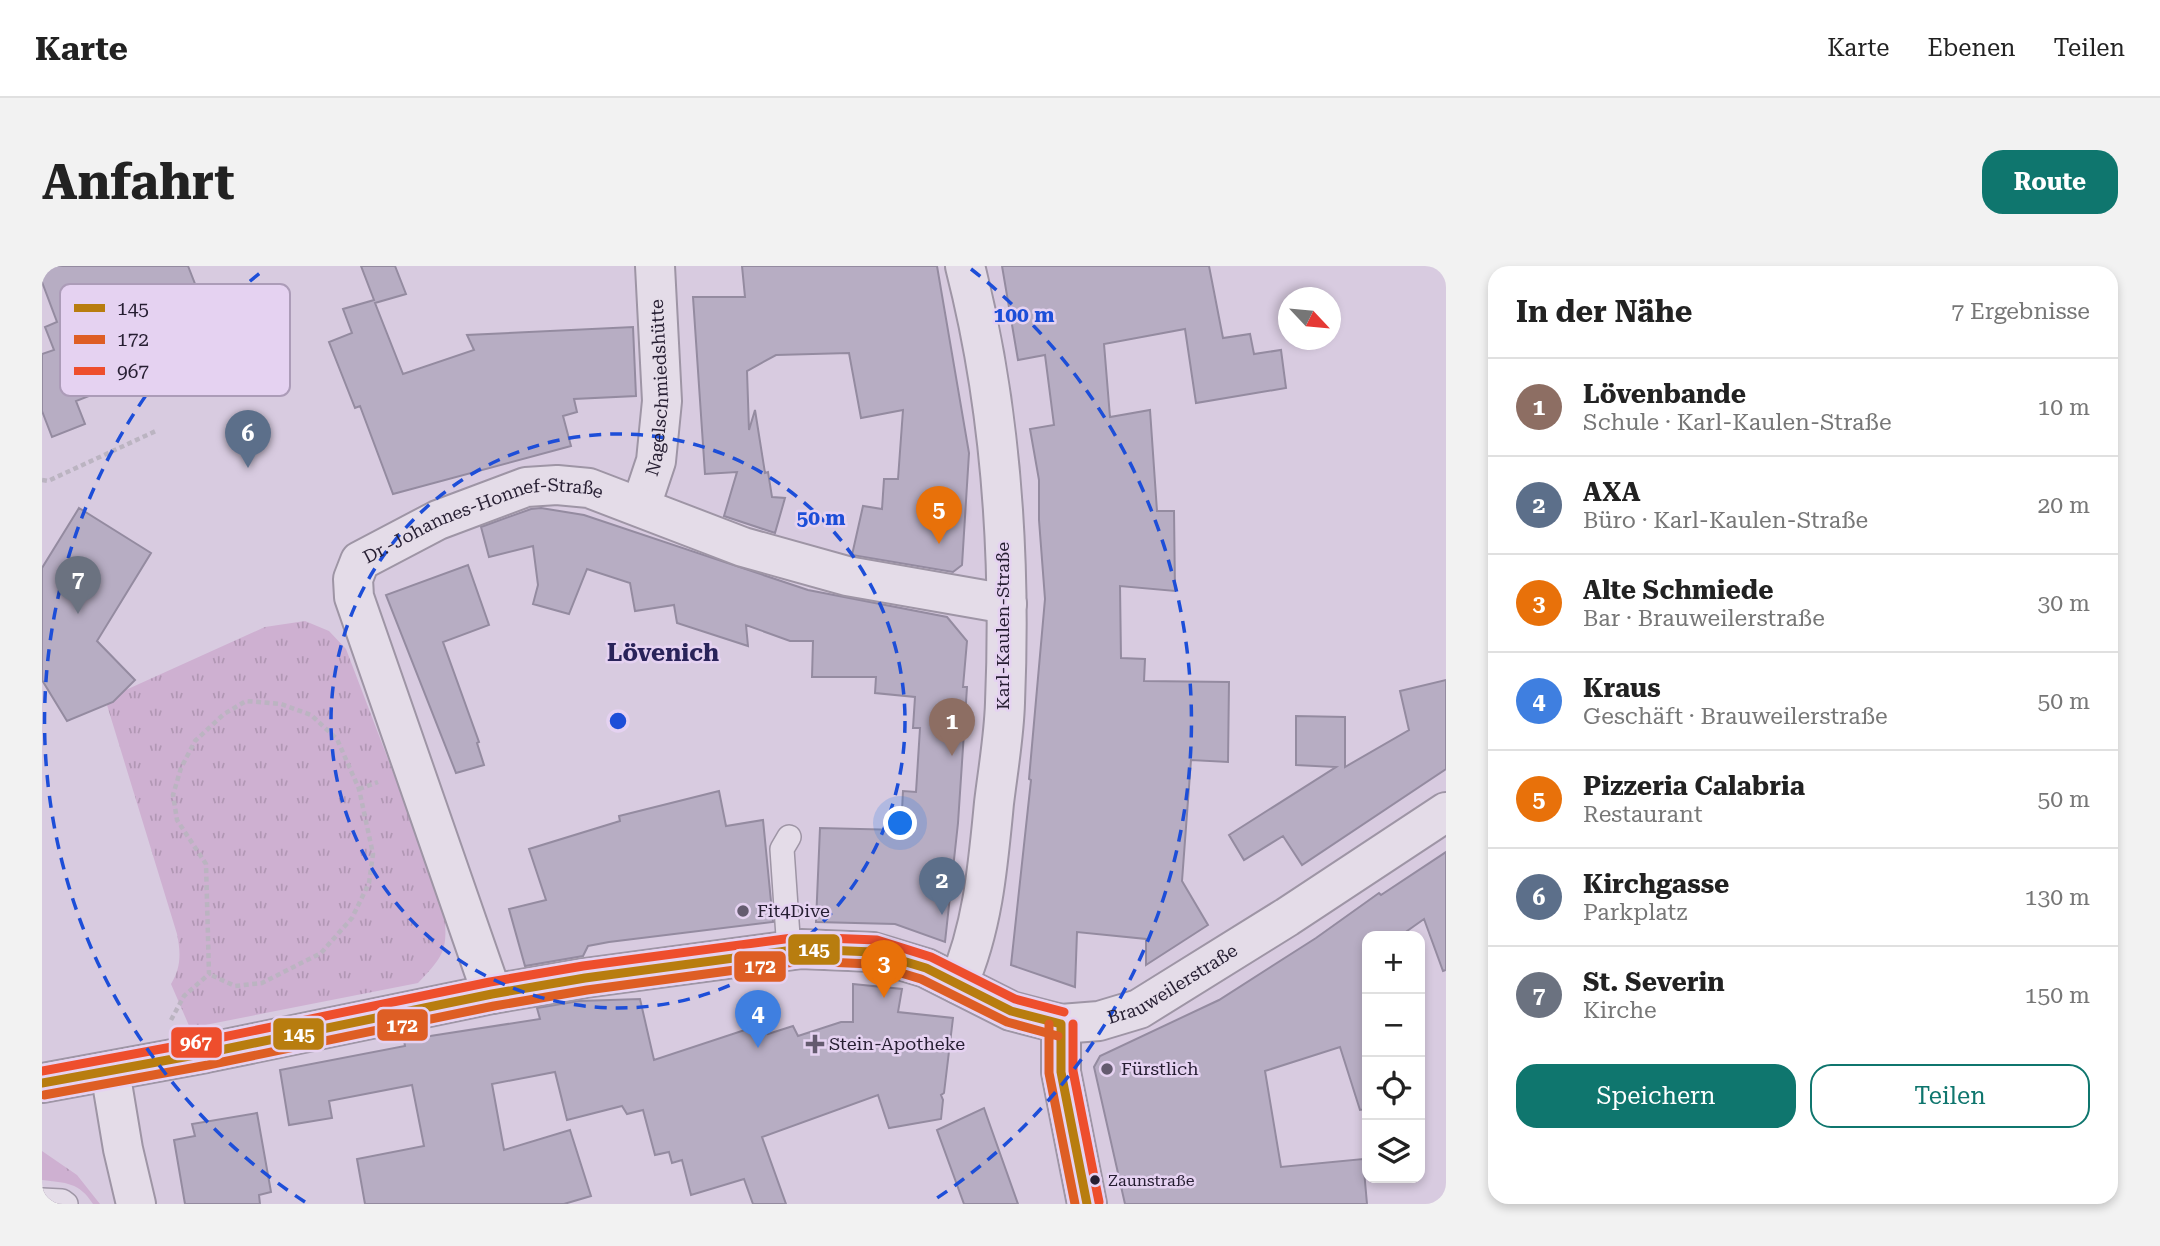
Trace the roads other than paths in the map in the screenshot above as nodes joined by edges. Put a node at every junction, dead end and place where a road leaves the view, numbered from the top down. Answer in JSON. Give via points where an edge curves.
{"nodes":[{"id":1,"x":655,"y":266,"type":"edge"},
{"id":2,"x":965,"y":266,"type":"edge"},
{"id":3,"x":641,"y":506,"type":"junction"},
{"id":4,"x":1007,"y":604,"type":"junction"},
{"id":5,"x":1446,"y":813,"type":"edge"},
{"id":6,"x":789,"y":837,"type":"dead end"},
{"id":7,"x":789,"y":951,"type":"junction"},
{"id":8,"x":958,"y":984,"type":"junction"},
{"id":9,"x":492,"y":994,"type":"junction"},
{"id":10,"x":1060,"y":1024,"type":"junction"},
{"id":11,"x":110,"y":1070,"type":"junction"},
{"id":12,"x":42,"y":1083,"type":"edge"},
{"id":13,"x":42,"y":1200,"type":"edge"},
{"id":14,"x":66,"y":1204,"type":"edge"},
{"id":15,"x":136,"y":1204,"type":"edge"},
{"id":16,"x":1087,"y":1204,"type":"edge"}],
"edges":[{"from":1,"to":3,"type":"street","name":"Nagelschmiedshütte","via":[[662,401],[656,461]]},
{"from":2,"to":4,"type":"street","name":"Karl-Kaulen-Straße","via":[[981,328],[998,436]]},
{"from":3,"to":4,"type":"street","name":"Dr.-Johannes-Honnef-Straße","via":[[743,547],[848,576]]},
{"from":3,"to":9,"type":"street","name":"Dr.-Johannes-Honnef-Straße","via":[[589,488],[526,487],[438,520],[360,561],[353,579],[354,597]]},
{"from":4,"to":8,"type":"street","name":"Karl-Kaulen-Straße","via":[[1005,705],[980,918]]},
{"from":5,"to":10,"type":"street","name":"Brauweilerstraße","via":[[1139,1009],[1099,1021]]},
{"from":6,"to":7,"type":"lane","via":[[782,849]]},
{"from":7,"to":8,"type":"street","name":"Brauweilerstraße","via":[[873,952],[926,968]]},
{"from":7,"to":9,"type":"street","name":"Brauweilerstraße"},
{"from":8,"to":10,"type":"street","name":"Brauweilerstraße","via":[[1011,1012]]},
{"from":9,"to":11,"type":"street","name":"Brauweilerstraße"},
{"from":10,"to":16,"type":"street","via":[[1060,1072]]},
{"from":11,"to":12,"type":"street","name":"Brauweilerstraße"},
{"from":11,"to":15,"type":"street"},
{"from":13,"to":14,"type":"lane"}]}
